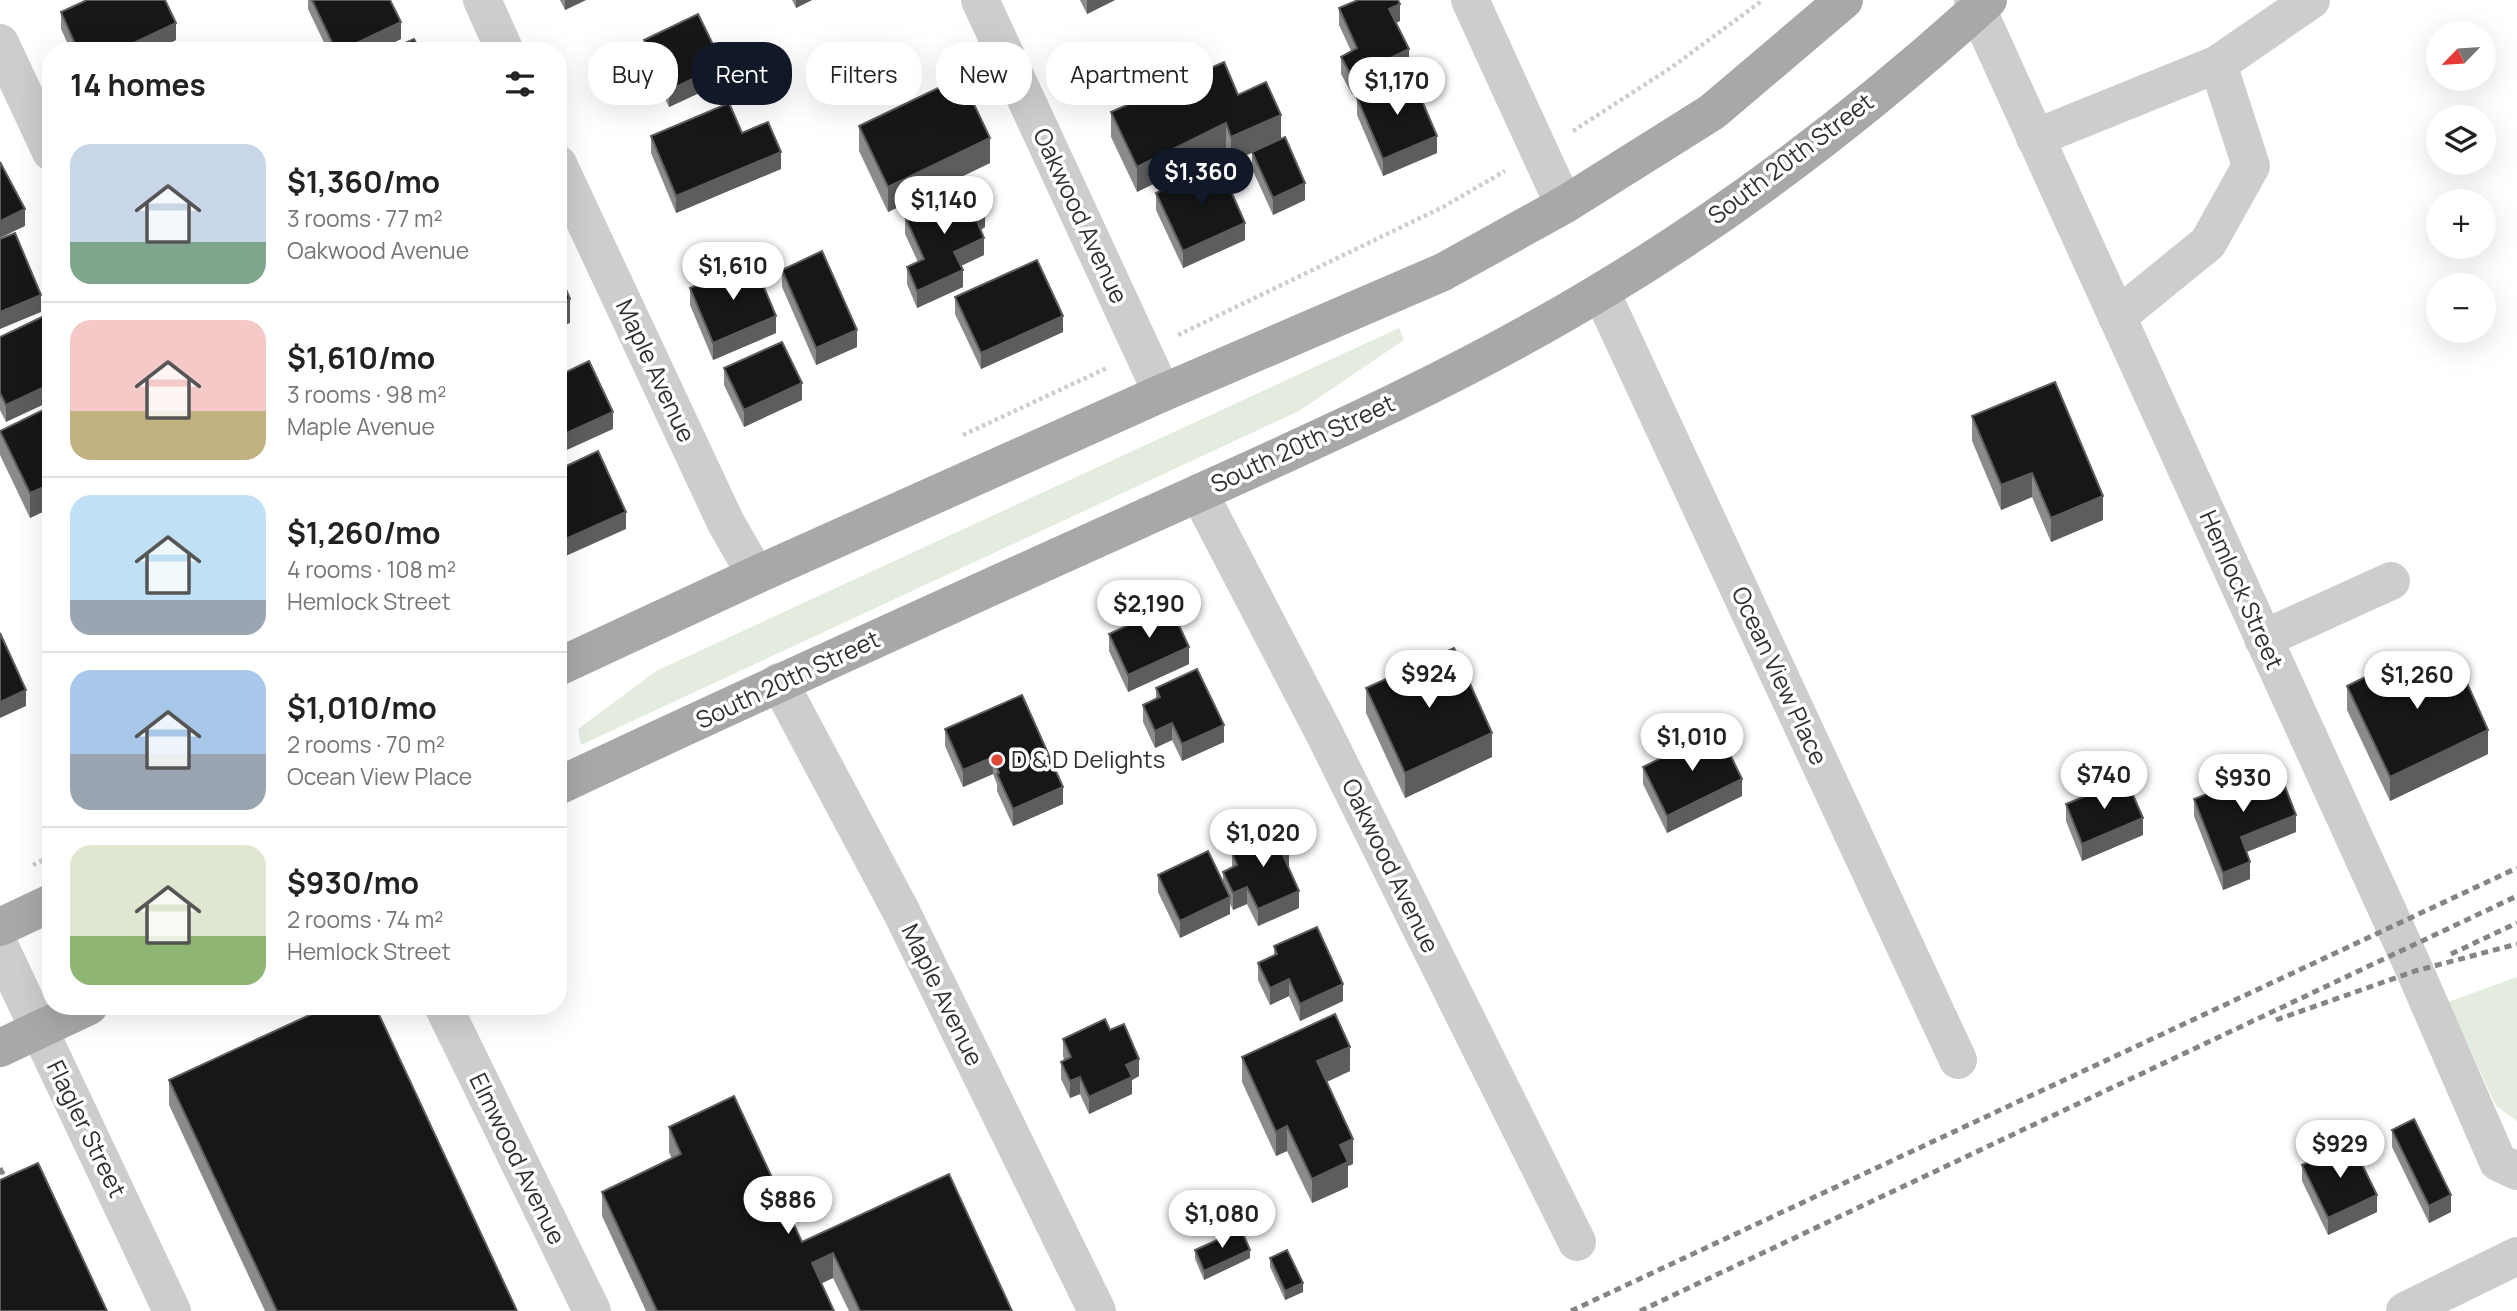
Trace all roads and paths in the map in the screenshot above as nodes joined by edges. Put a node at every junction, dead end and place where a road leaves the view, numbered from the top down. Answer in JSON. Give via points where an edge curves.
{"nodes":[{"id":1,"x":482,"y":0,"type":"edge"},
{"id":2,"x":980,"y":0,"type":"edge"},
{"id":3,"x":1470,"y":0,"type":"edge"},
{"id":4,"x":1844,"y":0,"type":"edge"},
{"id":5,"x":2311,"y":0,"type":"edge"},
{"id":6,"x":1979,"y":3,"type":"edge"},
{"id":7,"x":501,"y":42,"type":"edge"},
{"id":8,"x":0,"y":43,"type":"edge"},
{"id":9,"x":2218,"y":64,"type":"junction"},
{"id":10,"x":42,"y":133,"type":"edge"},
{"id":11,"x":2035,"y":138,"type":"junction"},
{"id":12,"x":567,"y":183,"type":"edge"},
{"id":13,"x":1564,"y":205,"type":"junction"},
{"id":14,"x":1601,"y":292,"type":"junction"},
{"id":15,"x":2117,"y":317,"type":"junction"},
{"id":16,"x":1162,"y":393,"type":"junction"},
{"id":17,"x":1199,"y":493,"type":"junction"},
{"id":18,"x":757,"y":575,"type":"junction"},
{"id":19,"x":2391,"y":581,"type":"dead end"},
{"id":20,"x":2263,"y":639,"type":"junction"},
{"id":21,"x":567,"y":663,"type":"edge"},
{"id":22,"x":779,"y":682,"type":"junction"},
{"id":23,"x":567,"y":782,"type":"edge"},
{"id":24,"x":42,"y":907,"type":"edge"},
{"id":25,"x":0,"y":927,"type":"edge"},
{"id":26,"x":0,"y":947,"type":"edge"},
{"id":27,"x":70,"y":1015,"type":"edge"},
{"id":28,"x":447,"y":1015,"type":"edge"},
{"id":29,"x":38,"y":1030,"type":"junction"},
{"id":30,"x":0,"y":1048,"type":"edge"},
{"id":31,"x":1958,"y":1060,"type":"dead end"},
{"id":32,"x":2507,"y":1166,"type":"edge"},
{"id":33,"x":2517,"y":1201,"type":"edge"},
{"id":34,"x":1577,"y":1242,"type":"dead end"},
{"id":35,"x":2517,"y":1256,"type":"edge"},
{"id":36,"x":172,"y":1311,"type":"edge"},
{"id":37,"x":592,"y":1311,"type":"edge"},
{"id":38,"x":1097,"y":1311,"type":"edge"},
{"id":39,"x":2405,"y":1311,"type":"edge"}],
"edges":[{"from":1,"to":7,"type":"street"},
{"from":2,"to":16,"type":"street","name":"Oakwood Avenue"},
{"from":3,"to":13,"type":"street"},
{"from":4,"to":13,"type":"main road","via":[[1712,112]]},
{"from":5,"to":9,"type":"street"},
{"from":6,"to":11,"type":"street","name":"Hemlock Street"},
{"from":6,"to":14,"type":"main road","name":"South 20th Street","via":[[1863,108],[1752,193]]},
{"from":8,"to":10,"type":"street"},
{"from":9,"to":11,"type":"street"},
{"from":9,"to":15,"type":"street","via":[[2251,166],[2208,243]]},
{"from":11,"to":15,"type":"street","name":"Hemlock Street"},
{"from":12,"to":18,"type":"street","name":"Maple Avenue","via":[[726,523]]},
{"from":13,"to":16,"type":"main road","via":[[1443,272]]},
{"from":14,"to":17,"type":"main road","name":"South 20th Street","via":[[1451,376]]},
{"from":14,"to":31,"type":"street","name":"Ocean View Place"},
{"from":15,"to":20,"type":"street","name":"Hemlock Street"},
{"from":16,"to":18,"type":"main road"},
{"from":17,"to":22,"type":"main road","name":"South 20th Street"},
{"from":17,"to":34,"type":"street","name":"Oakwood Avenue"},
{"from":18,"to":21,"type":"main road"},
{"from":19,"to":20,"type":"street"},
{"from":20,"to":32,"type":"street","name":"Hemlock Street"},
{"from":22,"to":23,"type":"main road","name":"South 20th Street"},
{"from":22,"to":38,"type":"street","name":"Maple Avenue","via":[[901,911]]},
{"from":24,"to":25,"type":"main road"},
{"from":26,"to":29,"type":"street","name":"Flagler Street"},
{"from":27,"to":29,"type":"main road"},
{"from":28,"to":37,"type":"street","name":"Elmwood Avenue"},
{"from":29,"to":30,"type":"main road"},
{"from":29,"to":36,"type":"street","name":"Flagler Street"},
{"from":32,"to":33,"type":"street","name":"Hemlock Street"},
{"from":35,"to":39,"type":"street"}]}
